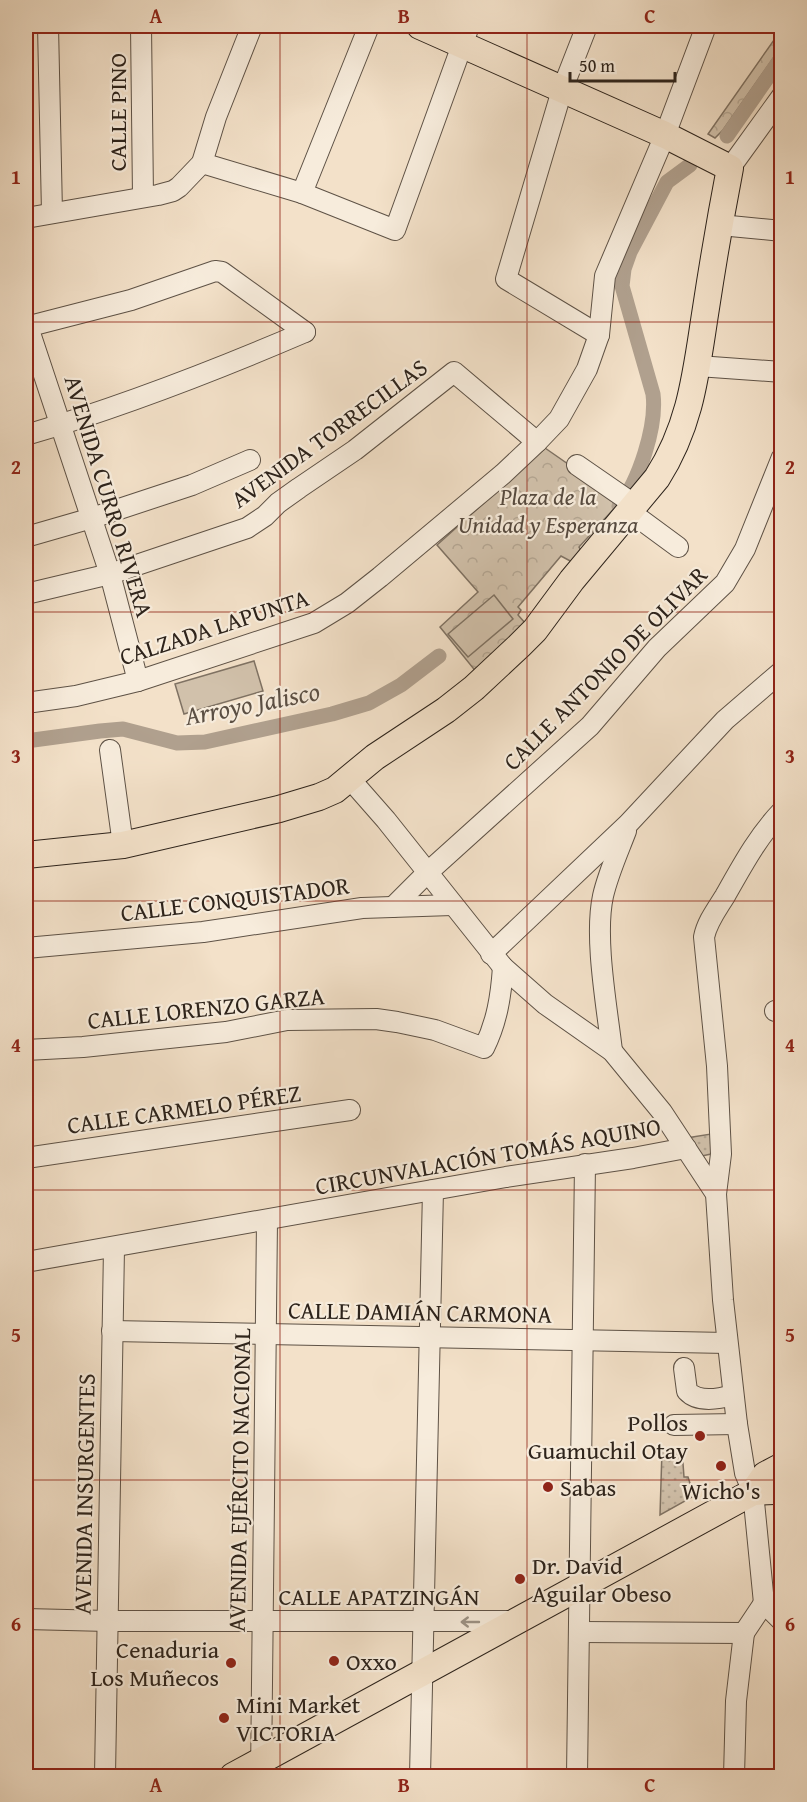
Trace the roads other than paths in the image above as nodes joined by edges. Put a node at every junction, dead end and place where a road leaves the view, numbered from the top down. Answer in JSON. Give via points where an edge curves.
{"nodes":[{"id":1,"x":48,"y":26,"type":"edge"},
{"id":2,"x":141,"y":26,"type":"edge"},
{"id":3,"x":252,"y":26,"type":"edge"},
{"id":4,"x":369,"y":26,"type":"edge"},
{"id":5,"x":420,"y":26,"type":"edge"},
{"id":6,"x":587,"y":26,"type":"edge"},
{"id":7,"x":706,"y":26,"type":"edge"},
{"id":8,"x":465,"y":35,"type":"edge"},
{"id":9,"x":562,"y":90,"type":"junction"},
{"id":10,"x":782,"y":96,"type":"edge"},
{"id":11,"x":665,"y":135,"type":"junction"},
{"id":12,"x":202,"y":163,"type":"junction"},
{"id":13,"x":730,"y":168,"type":"junction"},
{"id":14,"x":302,"y":193,"type":"junction"},
{"id":15,"x":143,"y":198,"type":"junction"},
{"id":16,"x":52,"y":213,"type":"junction"},
{"id":17,"x":26,"y":218,"type":"edge"},
{"id":18,"x":720,"y":225,"type":"junction"},
{"id":19,"x":782,"y":231,"type":"edge"},
{"id":20,"x":27,"y":327,"type":"edge"},
{"id":21,"x":599,"y":335,"type":"junction"},
{"id":22,"x":698,"y":366,"type":"junction"},
{"id":23,"x":782,"y":372,"type":"edge"},
{"id":24,"x":62,"y":424,"type":"junction"},
{"id":25,"x":26,"y":435,"type":"edge"},
{"id":26,"x":537,"y":442,"type":"junction"},
{"id":27,"x":782,"y":457,"type":"edge"},
{"id":28,"x":250,"y":460,"type":"dead end"},
{"id":29,"x":577,"y":465,"type":"dead end"},
{"id":30,"x":627,"y":503,"type":"junction"},
{"id":31,"x":92,"y":518,"type":"junction"},
{"id":32,"x":26,"y":537,"type":"edge"},
{"id":33,"x":678,"y":547,"type":"dead end"},
{"id":34,"x":110,"y":574,"type":"junction"},
{"id":35,"x":26,"y":594,"type":"edge"},
{"id":36,"x":782,"y":671,"type":"edge"},
{"id":37,"x":138,"y":681,"type":"junction"},
{"id":38,"x":26,"y":703,"type":"edge"},
{"id":39,"x":110,"y":750,"type":"dead end"},
{"id":40,"x":350,"y":778,"type":"junction"},
{"id":41,"x":782,"y":811,"type":"edge"},
{"id":42,"x":628,"y":824,"type":"junction"},
{"id":43,"x":123,"y":845,"type":"junction"},
{"id":44,"x":26,"y":855,"type":"edge"},
{"id":45,"x":428,"y":873,"type":"junction"},
{"id":46,"x":452,"y":905,"type":"junction"},
{"id":47,"x":393,"y":907,"type":"junction"},
{"id":48,"x":26,"y":948,"type":"edge"},
{"id":49,"x":497,"y":961,"type":"junction"},
{"id":50,"x":26,"y":1050,"type":"edge"},
{"id":51,"x":612,"y":1051,"type":"junction"},
{"id":52,"x":350,"y":1110,"type":"dead end"},
{"id":53,"x":721,"y":1154,"type":"junction"},
{"id":54,"x":691,"y":1155,"type":"junction"},
{"id":55,"x":26,"y":1158,"type":"edge"},
{"id":56,"x":585,"y":1164,"type":"junction"},
{"id":57,"x":433,"y":1190,"type":"junction"},
{"id":58,"x":716,"y":1194,"type":"junction"},
{"id":59,"x":267,"y":1220,"type":"junction"},
{"id":60,"x":114,"y":1248,"type":"junction"},
{"id":61,"x":26,"y":1262,"type":"edge"},
{"id":62,"x":112,"y":1331,"type":"junction"},
{"id":63,"x":267,"y":1334,"type":"junction"},
{"id":64,"x":430,"y":1337,"type":"junction"},
{"id":65,"x":583,"y":1340,"type":"junction"},
{"id":66,"x":727,"y":1343,"type":"junction"},
{"id":67,"x":684,"y":1368,"type":"dead end"},
{"id":68,"x":733,"y":1395,"type":"junction"},
{"id":69,"x":736,"y":1424,"type":"junction"},
{"id":70,"x":674,"y":1425,"type":"dead end"},
{"id":71,"x":782,"y":1466,"type":"edge"},
{"id":72,"x":782,"y":1487,"type":"edge"},
{"id":73,"x":753,"y":1492,"type":"junction"},
{"id":74,"x":581,"y":1586,"type":"junction"},
{"id":75,"x":764,"y":1603,"type":"junction"},
{"id":76,"x":26,"y":1619,"type":"edge"},
{"id":77,"x":108,"y":1621,"type":"junction"},
{"id":78,"x":263,"y":1621,"type":"junction"},
{"id":79,"x":517,"y":1621,"type":"junction"},
{"id":80,"x":782,"y":1621,"type":"edge"},
{"id":81,"x":424,"y":1622,"type":"junction"},
{"id":82,"x":580,"y":1632,"type":"junction"},
{"id":83,"x":744,"y":1633,"type":"junction"},
{"id":84,"x":422,"y":1673,"type":"junction"},
{"id":85,"x":261,"y":1769,"type":"edge"},
{"id":86,"x":105,"y":1776,"type":"edge"},
{"id":87,"x":233,"y":1776,"type":"edge"},
{"id":88,"x":420,"y":1776,"type":"edge"},
{"id":89,"x":577,"y":1776,"type":"edge"},
{"id":90,"x":734,"y":1776,"type":"edge"}],
"edges":[{"from":1,"to":16,"type":"street"},
{"from":2,"to":15,"type":"street","name":"CALLE PINO"},
{"from":3,"to":12,"type":"street"},
{"from":4,"to":14,"type":"street"},
{"from":5,"to":8,"type":"main road"},
{"from":6,"to":9,"type":"street"},
{"from":7,"to":11,"type":"street","name":"CALZADA LAPUNTA"},
{"from":8,"to":9,"type":"main road"},
{"from":8,"to":14,"type":"street","via":[[395,230]]},
{"from":9,"to":11,"type":"main road"},
{"from":9,"to":21,"type":"street","via":[[506,279]]},
{"from":10,"to":13,"type":"street"},
{"from":11,"to":13,"type":"main road"},
{"from":11,"to":21,"type":"street","name":"CALZADA LAPUNTA","via":[[605,276]]},
{"from":12,"to":14,"type":"street"},
{"from":12,"to":15,"type":"street","via":[[173,191]]},
{"from":13,"to":18,"type":"main road"},
{"from":15,"to":16,"type":"street"},
{"from":16,"to":17,"type":"street"},
{"from":18,"to":19,"type":"street"},
{"from":18,"to":22,"type":"main road"},
{"from":20,"to":24,"type":"street","name":"AVENIDA CURRO RIVERA"},
{"from":20,"to":24,"type":"street","via":[[131,300],[215,271],[222,272],[305,332],[211,372]]},
{"from":21,"to":26,"type":"street","name":"CALZADA LAPUNTA","via":[[573,395],[559,419]]},
{"from":22,"to":23,"type":"street"},
{"from":22,"to":30,"type":"main road","via":[[681,435],[657,478]]},
{"from":24,"to":25,"type":"street"},
{"from":24,"to":31,"type":"street","name":"AVENIDA CURRO RIVERA"},
{"from":26,"to":34,"type":"street","name":"AVENIDA TORRECILLAS","via":[[454,372],[247,528]]},
{"from":26,"to":37,"type":"street","name":"CALZADA LAPUNTA","via":[[331,614],[297,629]]},
{"from":27,"to":45,"type":"street","name":"CALLE ANTONIO DE OLIVAR","via":[[745,549],[725,583],[657,648],[584,732]]},
{"from":28,"to":31,"type":"street","via":[[192,485]]},
{"from":29,"to":30,"type":"street"},
{"from":30,"to":33,"type":"street"},
{"from":30,"to":40,"type":"main road","via":[[535,630],[519,646],[446,710]]},
{"from":31,"to":32,"type":"street"},
{"from":31,"to":34,"type":"street","name":"AVENIDA CURRO RIVERA"},
{"from":34,"to":35,"type":"street","name":"AVENIDA TORRECILLAS"},
{"from":34,"to":37,"type":"street","name":"AVENIDA CURRO RIVERA"},
{"from":36,"to":42,"type":"street","via":[[725,720]]},
{"from":37,"to":38,"type":"street","name":"CALZADA LAPUNTA"},
{"from":39,"to":43,"type":"street"},
{"from":40,"to":43,"type":"main road","via":[[335,790],[304,802]]},
{"from":40,"to":45,"type":"street"},
{"from":41,"to":53,"type":"street","via":[[734,880],[704,937]]},
{"from":42,"to":49,"type":"street"},
{"from":42,"to":51,"type":"street","via":[[603,897],[601,921]]},
{"from":43,"to":44,"type":"main road"},
{"from":45,"to":46,"type":"street"},
{"from":45,"to":47,"type":"street","name":"CALLE ANTONIO DE OLIVAR"},
{"from":46,"to":47,"type":"street","name":"CALLE CONQUISTADOR"},
{"from":46,"to":49,"type":"street"},
{"from":47,"to":48,"type":"street","name":"CALLE CONQUISTADOR","via":[[316,914],[203,932]]},
{"from":49,"to":50,"type":"street","name":"CALLE LORENZO GARZA","via":[[496,1017],[484,1047],[435,1030],[376,1019],[286,1020],[226,1032]]},
{"from":49,"to":51,"type":"street","via":[[545,1004]]},
{"from":51,"to":54,"type":"street"},
{"from":52,"to":55,"type":"street","name":"CALLE CARMELO PÉREZ"},
{"from":53,"to":54,"type":"street","name":"CIRCUNVALACIÓN TOMÁS AQUINO","via":[[711,1162]]},
{"from":53,"to":58,"type":"street"},
{"from":54,"to":56,"type":"street","name":"CIRCUNVALACIÓN TOMÁS AQUINO"},
{"from":54,"to":58,"type":"street"},
{"from":56,"to":57,"type":"street","name":"CIRCUNVALACIÓN TOMÁS AQUINO"},
{"from":56,"to":65,"type":"street"},
{"from":57,"to":59,"type":"street","name":"CIRCUNVALACIÓN TOMÁS AQUINO"},
{"from":57,"to":64,"type":"street"},
{"from":58,"to":66,"type":"street"},
{"from":59,"to":60,"type":"street","name":"CIRCUNVALACIÓN TOMÁS AQUINO"},
{"from":59,"to":63,"type":"street","name":"AVENIDA EJÉRCITO NACIONAL"},
{"from":60,"to":61,"type":"street","name":"CIRCUNVALACIÓN TOMÁS AQUINO"},
{"from":60,"to":62,"type":"street","name":"AVENIDA INSURGENTES"},
{"from":62,"to":63,"type":"street","name":"CALLE DAMIÁN CARMONA"},
{"from":62,"to":77,"type":"street","name":"AVENIDA INSURGENTES"},
{"from":63,"to":64,"type":"street","name":"CALLE DAMIÁN CARMONA"},
{"from":63,"to":78,"type":"street","name":"AVENIDA EJÉRCITO NACIONAL"},
{"from":64,"to":65,"type":"street","name":"CALLE DAMIÁN CARMONA"},
{"from":64,"to":81,"type":"street"},
{"from":65,"to":66,"type":"street","name":"CALLE DAMIÁN CARMONA"},
{"from":65,"to":74,"type":"street"},
{"from":66,"to":68,"type":"street"},
{"from":67,"to":68,"type":"street","via":[[687,1391],[694,1397],[716,1399]]},
{"from":68,"to":69,"type":"street"},
{"from":69,"to":70,"type":"street"},
{"from":69,"to":73,"type":"street","via":[[745,1473]]},
{"from":71,"to":73,"type":"main road","via":[[765,1475]]},
{"from":72,"to":73,"type":"main road"},
{"from":73,"to":74,"type":"main road"},
{"from":73,"to":75,"type":"street"},
{"from":74,"to":79,"type":"main road"},
{"from":74,"to":82,"type":"street"},
{"from":75,"to":80,"type":"street"},
{"from":75,"to":83,"type":"street"},
{"from":76,"to":77,"type":"street","name":"CALLE APATZINGÁN"},
{"from":77,"to":78,"type":"street","name":"CALLE APATZINGÁN"},
{"from":77,"to":86,"type":"street","name":"AVENIDA INSURGENTES"},
{"from":78,"to":81,"type":"street","name":"CALLE APATZINGÁN"},
{"from":78,"to":85,"type":"street","name":"AVENIDA EJÉRCITO NACIONAL"},
{"from":79,"to":81,"type":"street","name":"CALLE APATZINGÁN","one_way":true},
{"from":79,"to":84,"type":"main road"},
{"from":81,"to":84,"type":"street"},
{"from":82,"to":83,"type":"street"},
{"from":82,"to":89,"type":"street"},
{"from":83,"to":90,"type":"street","via":[[736,1701]]},
{"from":84,"to":85,"type":"main road"},
{"from":84,"to":88,"type":"street"},
{"from":85,"to":87,"type":"main road"}]}
